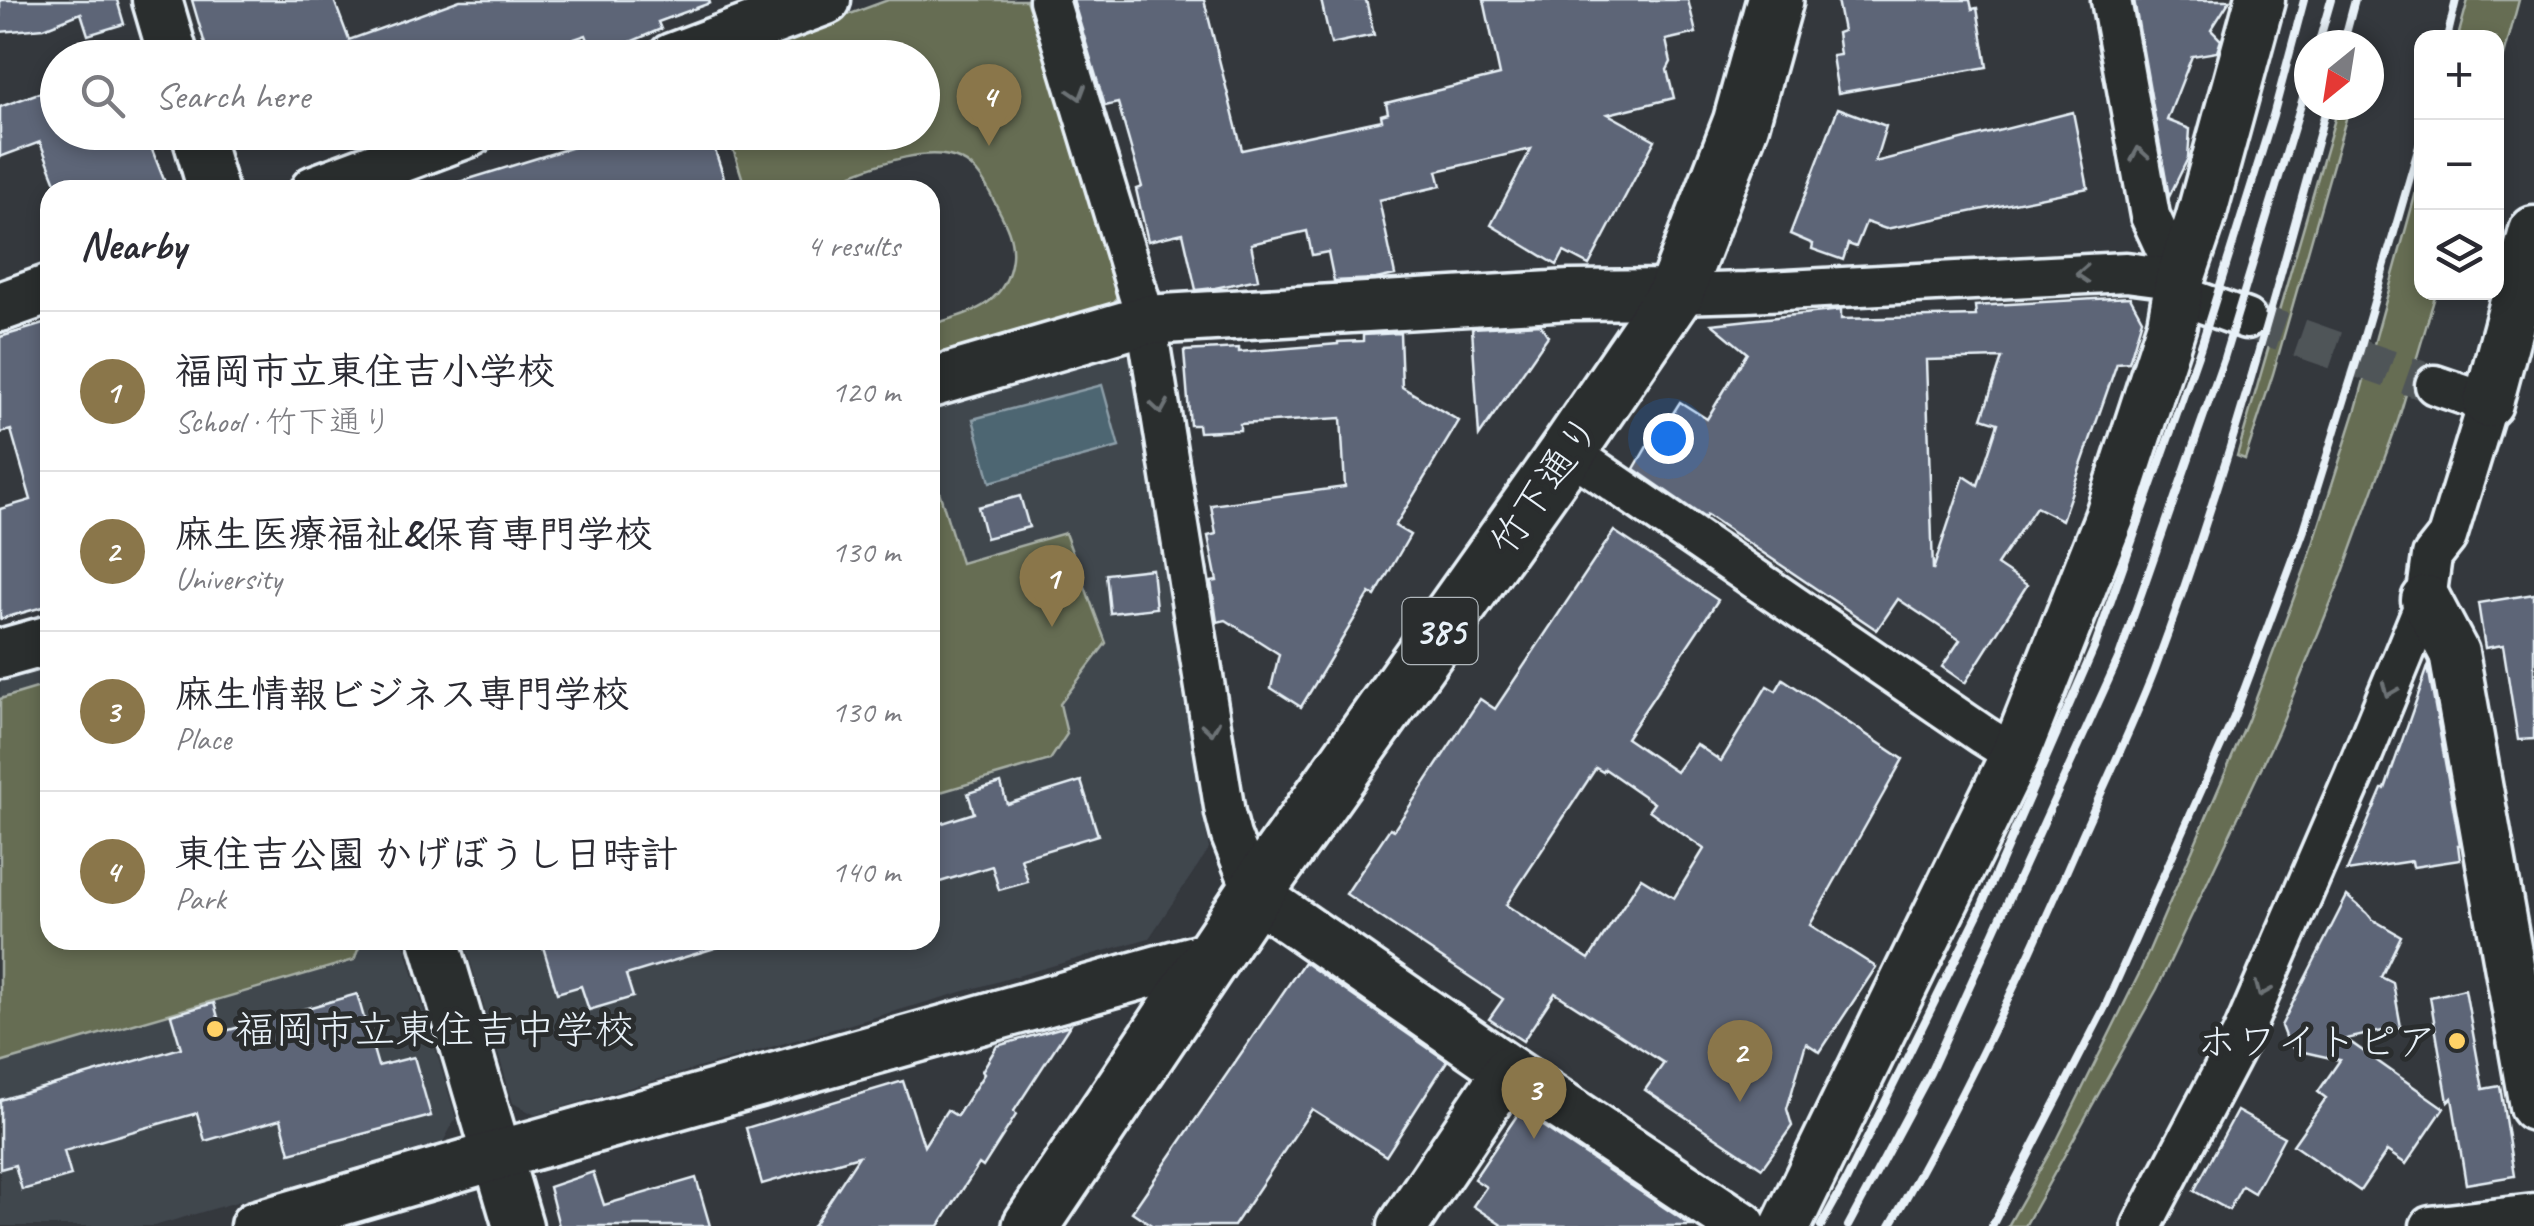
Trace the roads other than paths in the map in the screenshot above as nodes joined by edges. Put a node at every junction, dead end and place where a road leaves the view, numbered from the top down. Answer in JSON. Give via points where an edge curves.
{"nodes":[{"id":1,"x":158,"y":0,"type":"edge"},
{"id":2,"x":826,"y":0,"type":"edge"},
{"id":3,"x":1049,"y":0,"type":"edge"},
{"id":4,"x":1774,"y":0,"type":"edge"},
{"id":5,"x":2111,"y":0,"type":"edge"},
{"id":6,"x":2260,"y":0,"type":"edge"},
{"id":7,"x":169,"y":40,"type":"edge"},
{"id":8,"x":720,"y":40,"type":"edge"},
{"id":9,"x":201,"y":150,"type":"edge"},
{"id":10,"x":422,"y":150,"type":"edge"},
{"id":11,"x":210,"y":180,"type":"edge"},
{"id":12,"x":342,"y":180,"type":"edge"},
{"id":13,"x":2532,"y":243,"type":"edge"},
{"id":14,"x":2180,"y":279,"type":"junction"},
{"id":15,"x":40,"y":293,"type":"edge"},
{"id":16,"x":1674,"y":294,"type":"junction"},
{"id":17,"x":0,"y":308,"type":"edge"},
{"id":18,"x":2246,"y":319,"type":"tunnel mouth"},
{"id":19,"x":1146,"y":320,"type":"junction"},
{"id":20,"x":940,"y":380,"type":"edge"},
{"id":21,"x":2434,"y":385,"type":"tunnel mouth"},
{"id":22,"x":2488,"y":403,"type":"junction"},
{"id":23,"x":1568,"y":451,"type":"junction"},
{"id":24,"x":2426,"y":600,"type":"junction"},
{"id":25,"x":40,"y":643,"type":"edge"},
{"id":26,"x":0,"y":654,"type":"edge"},
{"id":27,"x":2015,"y":755,"type":"junction"},
{"id":28,"x":1254,"y":894,"type":"junction"},
{"id":29,"x":437,"y":950,"type":"edge"},
{"id":30,"x":1212,"y":954,"type":"junction"},
{"id":31,"x":1508,"y":1070,"type":"junction"},
{"id":32,"x":2534,"y":1106,"type":"edge"},
{"id":33,"x":498,"y":1155,"type":"junction"},
{"id":34,"x":2534,"y":1214,"type":"edge"},
{"id":35,"x":256,"y":1226,"type":"edge"},
{"id":36,"x":518,"y":1226,"type":"edge"},
{"id":37,"x":1031,"y":1226,"type":"edge"},
{"id":38,"x":1403,"y":1226,"type":"edge"},
{"id":39,"x":1742,"y":1226,"type":"edge"},
{"id":40,"x":1786,"y":1226,"type":"edge"},
{"id":41,"x":2142,"y":1226,"type":"edge"},
{"id":42,"x":2430,"y":1226,"type":"edge"}],
"edges":[{"from":1,"to":7,"type":"street"},
{"from":2,"to":8,"type":"street"},
{"from":3,"to":19,"type":"street","one_way":true},
{"from":4,"to":16,"type":"highway","name":"竹下通り","number":"385","via":[[1741,123]]},
{"from":14,"to":5,"type":"street","one_way":true,"via":[[2150,216]]},
{"from":6,"to":14,"type":"street"},
{"from":9,"to":11,"type":"street"},
{"from":10,"to":12,"type":"street"},
{"from":13,"to":22,"type":"street"},
{"from":14,"to":16,"type":"street","one_way":true,"via":[[2126,272]]},
{"from":14,"to":18,"type":"street","via":[[2188,298]]},
{"from":14,"to":27,"type":"street","via":[[2172,324],[2109,518]]},
{"from":15,"to":17,"type":"street"},
{"from":16,"to":19,"type":"street"},
{"from":16,"to":23,"type":"highway","name":"竹下通り","number":"385"},
{"from":19,"to":20,"type":"street"},
{"from":19,"to":28,"type":"street","one_way":true,"via":[[1225,813]]},
{"from":21,"to":22,"type":"street"},
{"from":22,"to":24,"type":"street","via":[[2447,537],[2432,556]]},
{"from":23,"to":27,"type":"street"},
{"from":23,"to":28,"type":"highway","name":"竹下通り","number":"385"},
{"from":24,"to":32,"type":"street","via":[[2454,653]]},
{"from":24,"to":41,"type":"street","one_way":true,"via":[[2242,1035]]},
{"from":25,"to":26,"type":"street"},
{"from":27,"to":40,"type":"street"},
{"from":28,"to":30,"type":"highway","name":"竹下通り","number":"385"},
{"from":28,"to":31,"type":"street"},
{"from":29,"to":33,"type":"street"},
{"from":30,"to":33,"type":"street"},
{"from":30,"to":37,"type":"highway","name":"竹下通り","number":"385"},
{"from":31,"to":38,"type":"street"},
{"from":31,"to":39,"type":"street"},
{"from":33,"to":35,"type":"street"},
{"from":33,"to":36,"type":"street"},
{"from":34,"to":42,"type":"street"}]}
